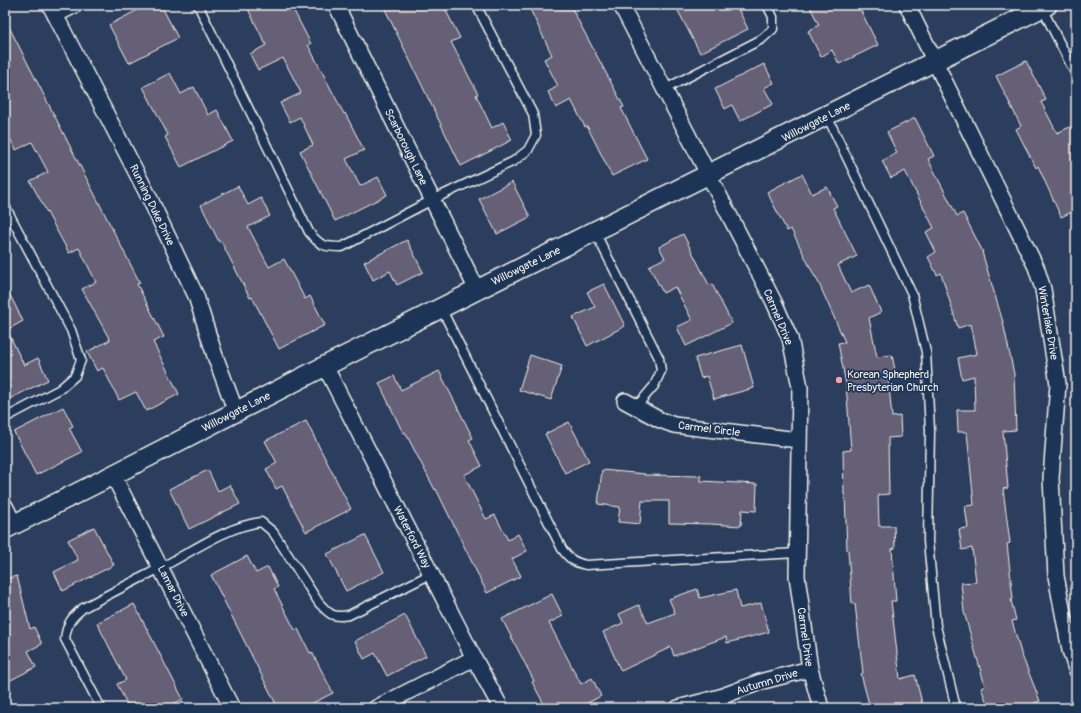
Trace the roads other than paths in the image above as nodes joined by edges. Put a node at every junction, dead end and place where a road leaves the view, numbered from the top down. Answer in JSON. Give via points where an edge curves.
{"nodes":[{"id":1,"x":75,"y":5,"type":"edge"},
{"id":2,"x":198,"y":5,"type":"edge"},
{"id":3,"x":336,"y":5,"type":"edge"},
{"id":4,"x":476,"y":5,"type":"edge"},
{"id":5,"x":621,"y":5,"type":"edge"},
{"id":6,"x":768,"y":5,"type":"edge"},
{"id":7,"x":907,"y":5,"type":"edge"},
{"id":8,"x":1045,"y":6,"type":"edge"},
{"id":9,"x":53,"y":10,"type":"edge"},
{"id":10,"x":935,"y":62,"type":"junction"},
{"id":11,"x":1076,"y":74,"type":"edge"},
{"id":12,"x":664,"y":89,"type":"junction"},
{"id":13,"x":827,"y":116,"type":"junction"},
{"id":14,"x":708,"y":175,"type":"junction"},
{"id":15,"x":432,"y":200,"type":"junction"},
{"id":16,"x":5,"y":206,"type":"edge"},
{"id":17,"x":595,"y":232,"type":"junction"},
{"id":18,"x":477,"y":290,"type":"junction"},
{"id":19,"x":440,"y":308,"type":"junction"},
{"id":20,"x":325,"y":366,"type":"junction"},
{"id":21,"x":630,"y":404,"type":"joint"},
{"id":22,"x":236,"y":412,"type":"junction"},
{"id":23,"x":5,"y":418,"type":"edge"},
{"id":24,"x":798,"y":440,"type":"junction"},
{"id":25,"x":113,"y":475,"type":"junction"},
{"id":26,"x":5,"y":506,"type":"edge"},
{"id":27,"x":10,"y":526,"type":"edge"},
{"id":28,"x":797,"y":553,"type":"junction"},
{"id":29,"x":161,"y":568,"type":"junction"},
{"id":30,"x":431,"y":574,"type":"junction"},
{"id":31,"x":474,"y":658,"type":"junction"},
{"id":32,"x":1076,"y":668,"type":"edge"},
{"id":33,"x":810,"y":669,"type":"junction"},
{"id":34,"x":101,"y":708,"type":"edge"},
{"id":35,"x":232,"y":708,"type":"edge"},
{"id":36,"x":376,"y":708,"type":"edge"},
{"id":37,"x":501,"y":708,"type":"edge"},
{"id":38,"x":678,"y":708,"type":"edge"},
{"id":39,"x":821,"y":708,"type":"edge"},
{"id":40,"x":956,"y":708,"type":"edge"}],
"edges":[{"from":1,"to":9,"type":"street"},
{"from":2,"to":15,"type":"lane","via":[[309,232],[318,243],[329,247],[342,247]]},
{"from":3,"to":15,"type":"street","name":"Scarborough Lane"},
{"from":4,"to":15,"type":"lane","via":[[533,114],[536,135],[528,150],[514,161]]},
{"from":5,"to":12,"type":"street","name":"Carmel Drive"},
{"from":6,"to":12,"type":"lane","via":[[773,17],[773,29],[762,38]]},
{"from":7,"to":10,"type":"street","name":"Winterlake Drive"},
{"from":8,"to":10,"type":"street","name":"Willowgate Lane"},
{"from":8,"to":11,"type":"lane"},
{"from":9,"to":22,"type":"street","name":"Running Duke Drive","via":[[196,296]]},
{"from":10,"to":13,"type":"street","name":"Willowgate Lane"},
{"from":10,"to":32,"type":"street","name":"Winterlake Drive","via":[[1036,267],[1043,289],[1058,384],[1051,478],[1056,576],[1070,650]]},
{"from":12,"to":14,"type":"street","name":"Carmel Drive"},
{"from":13,"to":14,"type":"street","name":"Willowgate Lane"},
{"from":13,"to":40,"type":"lane","via":[[912,294],[926,352],[930,430],[928,540],[936,626]]},
{"from":14,"to":17,"type":"street","name":"Willowgate Lane"},
{"from":14,"to":24,"type":"street","name":"Carmel Drive","via":[[790,338],[800,387]]},
{"from":15,"to":18,"type":"street","name":"Scarborough Lane"},
{"from":16,"to":23,"type":"lane","via":[[71,330],[81,360],[75,376],[60,388]]},
{"from":17,"to":18,"type":"street","name":"Willowgate Lane"},
{"from":17,"to":21,"type":"lane","via":[[659,358],[661,371],[654,386]]},
{"from":18,"to":19,"type":"street","name":"Willowgate Lane"},
{"from":19,"to":20,"type":"street","name":"Willowgate Lane"},
{"from":19,"to":28,"type":"lane","via":[[568,558],[586,565]]},
{"from":20,"to":22,"type":"street","name":"Willowgate Lane"},
{"from":20,"to":30,"type":"street","name":"Waterford Way"},
{"from":21,"to":24,"type":"street","name":"Carmel Circle","via":[[674,425]]},
{"from":22,"to":25,"type":"street","name":"Willowgate Lane"},
{"from":24,"to":28,"type":"street","name":"Carmel Drive"},
{"from":25,"to":27,"type":"street","name":"Willowgate Lane"},
{"from":25,"to":29,"type":"street","name":"Lamar Drive"},
{"from":26,"to":27,"type":"street"},
{"from":28,"to":33,"type":"street","name":"Carmel Drive","via":[[797,576]]},
{"from":29,"to":30,"type":"lane","via":[[221,535],[247,524],[261,522],[273,532],[319,603],[328,613],[338,617],[349,615]]},
{"from":29,"to":34,"type":"lane","via":[[83,608],[73,616],[67,626],[65,639]]},
{"from":29,"to":35,"type":"street","name":"Lamar Drive"},
{"from":30,"to":31,"type":"street","name":"Waterford Way"},
{"from":31,"to":36,"type":"street"},
{"from":31,"to":37,"type":"street","name":"Waterford Way"},
{"from":33,"to":38,"type":"street","name":"Autumn Drive"},
{"from":33,"to":39,"type":"street","name":"Carmel Drive"}]}
